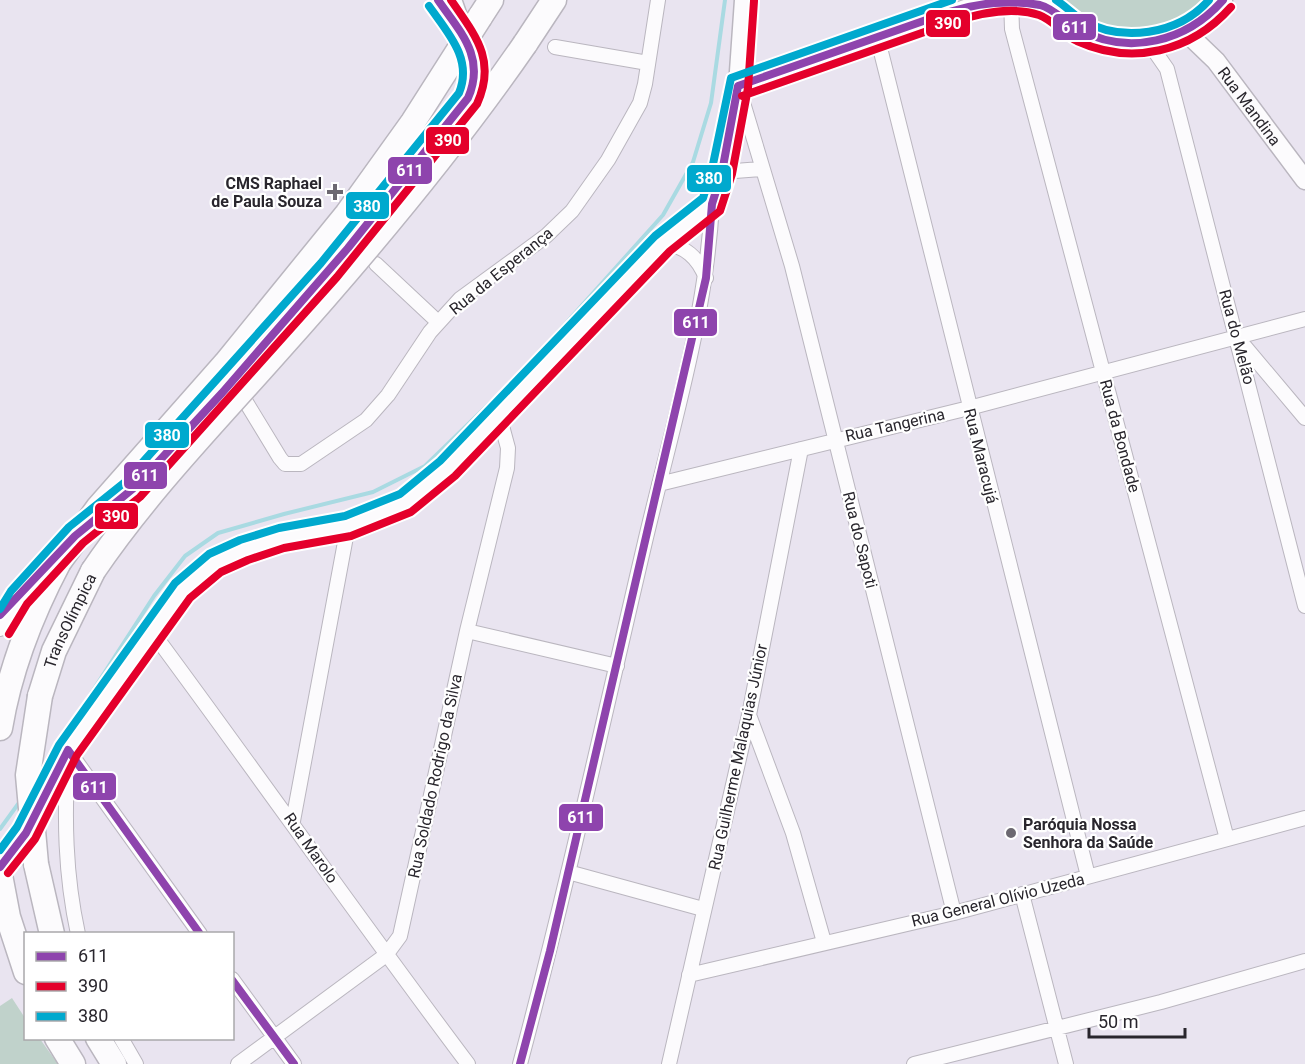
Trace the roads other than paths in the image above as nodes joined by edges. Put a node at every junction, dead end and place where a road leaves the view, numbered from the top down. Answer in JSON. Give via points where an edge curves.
{"nodes":[{"id":1,"x":438,"y":0,"type":"edge"},
{"id":2,"x":449,"y":0,"type":"edge"},
{"id":3,"x":554,"y":0,"type":"edge"},
{"id":4,"x":658,"y":0,"type":"edge"},
{"id":5,"x":744,"y":0,"type":"edge"},
{"id":6,"x":1222,"y":0,"type":"edge"},
{"id":7,"x":983,"y":1,"type":"edge"},
{"id":8,"x":1016,"y":1,"type":"edge"},
{"id":9,"x":1048,"y":5,"type":"edge"},
{"id":10,"x":486,"y":8,"type":"edge"},
{"id":11,"x":1208,"y":16,"type":"junction"},
{"id":12,"x":877,"y":36,"type":"junction"},
{"id":13,"x":1175,"y":36,"type":"junction"},
{"id":14,"x":462,"y":37,"type":"junction"},
{"id":15,"x":1149,"y":43,"type":"junction"},
{"id":16,"x":555,"y":47,"type":"dead end"},
{"id":17,"x":1216,"y":61,"type":"junction"},
{"id":18,"x":648,"y":63,"type":"junction"},
{"id":19,"x":1167,"y":69,"type":"junction"},
{"id":20,"x":738,"y":86,"type":"junction"},
{"id":21,"x":761,"y":169,"type":"junction"},
{"id":22,"x":722,"y":172,"type":"junction"},
{"id":23,"x":1305,"y":180,"type":"edge"},
{"id":24,"x":712,"y":204,"type":"junction"},
{"id":25,"x":663,"y":243,"type":"junction"},
{"id":26,"x":376,"y":264,"type":"dead end"},
{"id":27,"x":706,"y":278,"type":"junction"},
{"id":28,"x":1305,"y":319,"type":"edge"},
{"id":29,"x":438,"y":322,"type":"junction"},
{"id":30,"x":1238,"y":339,"type":"junction"},
{"id":31,"x":1104,"y":374,"type":"junction"},
{"id":32,"x":232,"y":379,"type":"junction"},
{"id":33,"x":969,"y":408,"type":"junction"},
{"id":34,"x":499,"y":416,"type":"junction"},
{"id":35,"x":1305,"y":418,"type":"edge"},
{"id":36,"x":836,"y":439,"type":"junction"},
{"id":37,"x":801,"y":449,"type":"junction"},
{"id":38,"x":659,"y":484,"type":"junction"},
{"id":39,"x":348,"y":526,"type":"junction"},
{"id":40,"x":19,"y":598,"type":"junction"},
{"id":41,"x":1305,"y":606,"type":"edge"},
{"id":42,"x":0,"y":615,"type":"edge"},
{"id":43,"x":0,"y":629,"type":"edge"},
{"id":44,"x":467,"y":631,"type":"junction"},
{"id":45,"x":153,"y":633,"type":"junction"},
{"id":46,"x":617,"y":666,"type":"junction"},
{"id":47,"x":749,"y":715,"type":"junction"},
{"id":48,"x":0,"y":728,"type":"edge"},
{"id":49,"x":68,"y":750,"type":"junction"},
{"id":50,"x":1305,"y":818,"type":"edge"},
{"id":51,"x":293,"y":822,"type":"junction"},
{"id":52,"x":1227,"y":839,"type":"junction"},
{"id":53,"x":568,"y":872,"type":"junction"},
{"id":54,"x":0,"y":875,"type":"edge"},
{"id":55,"x":1088,"y":876,"type":"junction"},
{"id":56,"x":1022,"y":894,"type":"junction"},
{"id":57,"x":703,"y":909,"type":"junction"},
{"id":58,"x":954,"y":913,"type":"junction"},
{"id":59,"x":52,"y":932,"type":"edge"},
{"id":60,"x":78,"y":932,"type":"edge"},
{"id":61,"x":199,"y":932,"type":"edge"},
{"id":62,"x":824,"y":942,"type":"junction"},
{"id":63,"x":386,"y":956,"type":"junction"},
{"id":64,"x":1305,"y":961,"type":"edge"},
{"id":65,"x":24,"y":966,"type":"edge"},
{"id":66,"x":689,"y":975,"type":"junction"},
{"id":67,"x":234,"y":982,"type":"edge"},
{"id":68,"x":1057,"y":1030,"type":"junction"},
{"id":69,"x":275,"y":1037,"type":"junction"},
{"id":70,"x":58,"y":1040,"type":"edge"},
{"id":71,"x":100,"y":1040,"type":"edge"},
{"id":72,"x":122,"y":1040,"type":"edge"},
{"id":73,"x":73,"y":1064,"type":"edge"},
{"id":74,"x":114,"y":1064,"type":"edge"},
{"id":75,"x":136,"y":1064,"type":"edge"},
{"id":76,"x":238,"y":1064,"type":"edge"},
{"id":77,"x":294,"y":1064,"type":"edge"},
{"id":78,"x":468,"y":1064,"type":"edge"},
{"id":79,"x":520,"y":1064,"type":"edge"},
{"id":80,"x":669,"y":1064,"type":"edge"},
{"id":81,"x":914,"y":1064,"type":"edge"},
{"id":82,"x":1066,"y":1064,"type":"edge"}],
"edges":[{"from":1,"to":14,"type":"street"},
{"from":2,"to":14,"type":"highway"},
{"from":3,"to":59,"type":"highway","name":"TransOlímpica","bridge":true,"via":[[477,112],[371,245],[151,493],[93,571],[54,651],[40,696],[28,775],[36,864]]},
{"from":4,"to":18,"type":"street","name":"Rua da Esperança"},
{"from":5,"to":20,"type":"street"},
{"from":6,"to":11,"type":"street"},
{"from":7,"to":8,"type":"street"},
{"from":7,"to":12,"type":"street"},
{"from":8,"to":9,"type":"street"},
{"from":8,"to":31,"type":"street","name":"Rua da Bondade","via":[[1010,17],[1013,33]]},
{"from":9,"to":15,"type":"street","via":[[1065,21],[1096,38],[1114,43]]},
{"from":10,"to":48,"type":"highway","name":"TransOlímpica","bridge":true,"via":[[413,122],[347,214],[226,363],[98,508],[60,562],[21,643]]},
{"from":11,"to":13,"type":"street"},
{"from":11,"to":17,"type":"street","name":"Rua Mandina","via":[[1206,32]]},
{"from":12,"to":20,"type":"street"},
{"from":12,"to":33,"type":"street","name":"Rua Maracujá"},
{"from":13,"to":15,"type":"street"},
{"from":13,"to":17,"type":"street","name":"Rua Mandina","via":[[1191,38]]},
{"from":13,"to":19,"type":"street","name":"Rua do Melão"},
{"from":14,"to":32,"type":"street","via":[[475,56],[477,68],[476,82],[468,98],[351,244]]},
{"from":15,"to":19,"type":"street","name":"Rua do Melão"},
{"from":16,"to":18,"type":"street"},
{"from":17,"to":23,"type":"street","name":"Rua Mandina"},
{"from":18,"to":29,"type":"street","name":"Rua da Esperança","via":[[643,92],[632,119],[572,211],[546,236],[460,299]]},
{"from":19,"to":30,"type":"street","name":"Rua do Melão"},
{"from":20,"to":21,"type":"street","name":"Rua do Sapoti"},
{"from":20,"to":22,"type":"street"},
{"from":21,"to":22,"type":"street"},
{"from":21,"to":36,"type":"street","name":"Rua do Sapoti","via":[[792,266]]},
{"from":22,"to":24,"type":"street"},
{"from":24,"to":25,"type":"street"},
{"from":24,"to":27,"type":"street"},
{"from":25,"to":27,"type":"street","via":[[695,257]]},
{"from":25,"to":34,"type":"street"},
{"from":26,"to":29,"type":"street"},
{"from":27,"to":38,"type":"street"},
{"from":28,"to":30,"type":"street","name":"Rua Tangerina"},
{"from":29,"to":32,"type":"street","name":"Rua da Esperança","via":[[376,410],[301,464],[285,464],[280,458]]},
{"from":30,"to":31,"type":"street","name":"Rua Tangerina"},
{"from":30,"to":35,"type":"street"},
{"from":30,"to":41,"type":"street","name":"Rua do Melão"},
{"from":31,"to":33,"type":"street","name":"Rua Tangerina"},
{"from":31,"to":52,"type":"street","name":"Rua da Bondade"},
{"from":32,"to":40,"type":"street","via":[[132,490],[76,535]]},
{"from":33,"to":36,"type":"street","name":"Rua Tangerina"},
{"from":33,"to":55,"type":"street","name":"Rua Maracujá"},
{"from":34,"to":39,"type":"street","via":[[447,469],[405,503]]},
{"from":34,"to":44,"type":"street","name":"Rua Soldado Rodrigo da Silva","via":[[508,447],[507,468]]},
{"from":36,"to":37,"type":"street","name":"Rua Tangerina"},
{"from":36,"to":58,"type":"street","name":"Rua do Sapoti"},
{"from":37,"to":38,"type":"street","name":"Rua Tangerina"},
{"from":37,"to":47,"type":"street","name":"Rua Guilherme Malaquias Júnior"},
{"from":38,"to":46,"type":"street"},
{"from":39,"to":45,"type":"street","via":[[280,538],[215,563],[182,591]]},
{"from":39,"to":51,"type":"street"},
{"from":40,"to":42,"type":"street"},
{"from":40,"to":43,"type":"street"},
{"from":44,"to":46,"type":"street"},
{"from":44,"to":63,"type":"street","name":"Rua Soldado Rodrigo da Silva","via":[[400,936]]},
{"from":45,"to":49,"type":"street"},
{"from":45,"to":51,"type":"street","name":"Rua Marolo"},
{"from":46,"to":53,"type":"street"},
{"from":47,"to":57,"type":"street","name":"Rua Guilherme Malaquias Júnior"},
{"from":47,"to":62,"type":"street","via":[[793,832]]},
{"from":49,"to":54,"type":"street"},
{"from":49,"to":60,"type":"street","via":[[65,844]]},
{"from":49,"to":61,"type":"street"},
{"from":50,"to":52,"type":"street","name":"Rua General Olívio Uzeda"},
{"from":51,"to":63,"type":"street","name":"Rua Marolo"},
{"from":52,"to":55,"type":"street","name":"Rua General Olívio Uzeda"},
{"from":53,"to":57,"type":"street"},
{"from":53,"to":79,"type":"street"},
{"from":54,"to":65,"type":"highway"},
{"from":55,"to":56,"type":"street","name":"Rua General Olívio Uzeda"},
{"from":56,"to":58,"type":"street","name":"Rua General Olívio Uzeda"},
{"from":56,"to":68,"type":"street"},
{"from":57,"to":66,"type":"street","name":"Rua Guilherme Malaquias Júnior"},
{"from":58,"to":62,"type":"street","name":"Rua General Olívio Uzeda"},
{"from":62,"to":66,"type":"street","name":"Rua General Olívio Uzeda"},
{"from":63,"to":69,"type":"street","name":"Rua Soldado Rodrigo da Silva"},
{"from":63,"to":78,"type":"street","name":"Rua Marolo"},
{"from":64,"to":68,"type":"street"},
{"from":66,"to":80,"type":"street","name":"Rua Guilherme Malaquias Júnior"},
{"from":67,"to":69,"type":"street"},
{"from":68,"to":81,"type":"street"},
{"from":68,"to":82,"type":"street"},
{"from":69,"to":76,"type":"street","name":"Rua Soldado Rodrigo da Silva"},
{"from":69,"to":77,"type":"street"},
{"from":70,"to":73,"type":"highway"},
{"from":71,"to":74,"type":"highway"},
{"from":72,"to":75,"type":"street"}]}
